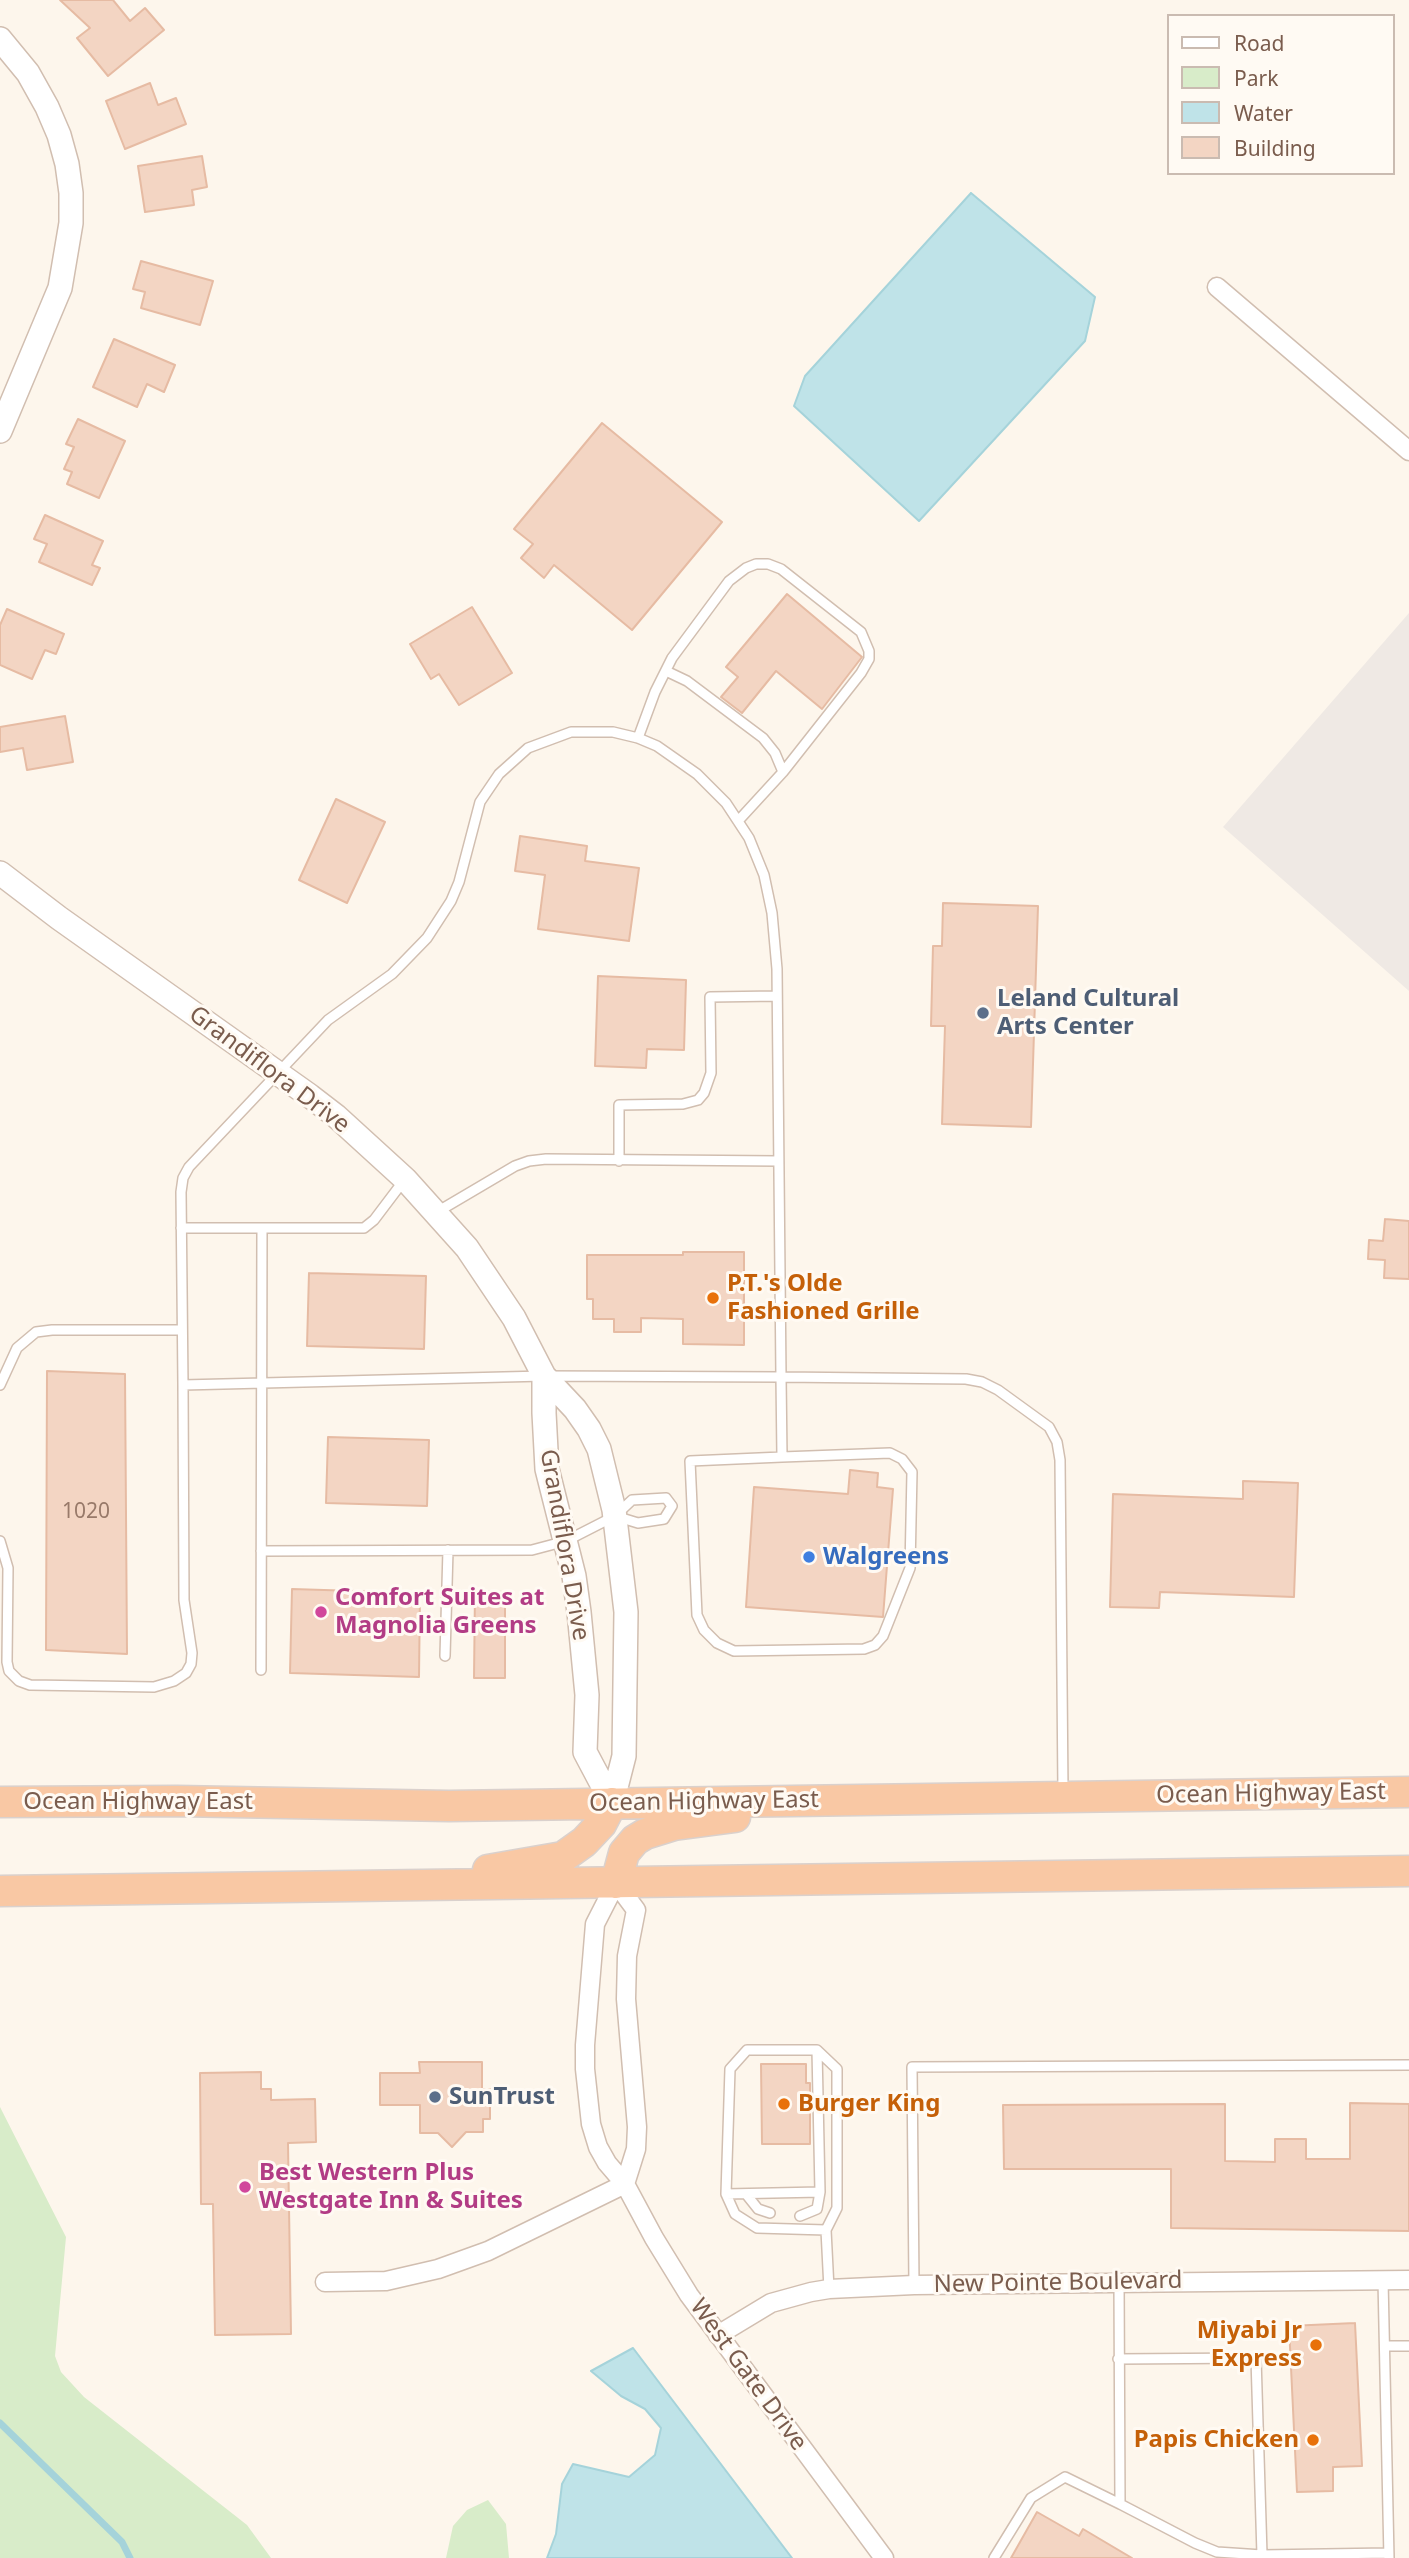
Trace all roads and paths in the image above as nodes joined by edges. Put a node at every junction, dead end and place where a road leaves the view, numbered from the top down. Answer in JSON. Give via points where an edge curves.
{"nodes":[{"id":1,"x":0,"y":39,"type":"edge"},
{"id":2,"x":1217,"y":287,"type":"dead end"},
{"id":3,"x":0,"y":431,"type":"edge"},
{"id":4,"x":1409,"y":451,"type":"edge"},
{"id":5,"x":666,"y":671,"type":"junction"},
{"id":6,"x":638,"y":738,"type":"junction"},
{"id":7,"x":783,"y":772,"type":"junction"},
{"id":8,"x":738,"y":821,"type":"junction"},
{"id":9,"x":0,"y":873,"type":"edge"},
{"id":10,"x":777,"y":996,"type":"junction"},
{"id":11,"x":278,"y":1072,"type":"junction"},
{"id":12,"x":619,"y":1161,"type":"junction"},
{"id":13,"x":778,"y":1161,"type":"junction"},
{"id":14,"x":405,"y":1179,"type":"junction"},
{"id":15,"x":437,"y":1212,"type":"junction"},
{"id":16,"x":181,"y":1228,"type":"junction"},
{"id":17,"x":262,"y":1228,"type":"junction"},
{"id":18,"x":182,"y":1330,"type":"junction"},
{"id":19,"x":544,"y":1376,"type":"junction"},
{"id":20,"x":781,"y":1377,"type":"junction"},
{"id":21,"x":262,"y":1384,"type":"junction"},
{"id":22,"x":0,"y":1385,"type":"edge"},
{"id":23,"x":183,"y":1385,"type":"junction"},
{"id":24,"x":782,"y":1457,"type":"junction"},
{"id":25,"x":691,"y":1505,"type":"junction"},
{"id":26,"x":672,"y":1506,"type":"junction"},
{"id":27,"x":615,"y":1516,"type":"junction"},
{"id":28,"x":0,"y":1541,"type":"edge"},
{"id":29,"x":566,"y":1541,"type":"junction"},
{"id":30,"x":448,"y":1550,"type":"junction"},
{"id":31,"x":261,"y":1551,"type":"junction"},
{"id":32,"x":445,"y":1656,"type":"dead end"},
{"id":33,"x":261,"y":1670,"type":"dead end"},
{"id":34,"x":1409,"y":1792,"type":"edge"},
{"id":35,"x":1063,"y":1797,"type":"junction"},
{"id":36,"x":856,"y":1799,"type":"junction"},
{"id":37,"x":0,"y":1802,"type":"edge"},
{"id":38,"x":612,"y":1803,"type":"junction"},
{"id":39,"x":1409,"y":1871,"type":"edge"},
{"id":40,"x":616,"y":1883,"type":"junction"},
{"id":41,"x":387,"y":1886,"type":"junction"},
{"id":42,"x":0,"y":1891,"type":"edge"},
{"id":43,"x":817,"y":2050,"type":"junction"},
{"id":44,"x":1409,"y":2065,"type":"edge"},
{"id":45,"x":625,"y":2184,"type":"junction"},
{"id":46,"x":820,"y":2192,"type":"junction"},
{"id":47,"x":726,"y":2194,"type":"junction"},
{"id":48,"x":746,"y":2194,"type":"junction"},
{"id":49,"x":770,"y":2213,"type":"dead end"},
{"id":50,"x":800,"y":2216,"type":"dead end"},
{"id":51,"x":826,"y":2230,"type":"junction"},
{"id":52,"x":1383,"y":2280,"type":"junction"},
{"id":53,"x":1409,"y":2280,"type":"edge"},
{"id":54,"x":325,"y":2282,"type":"dead end"},
{"id":55,"x":1119,"y":2282,"type":"junction"},
{"id":56,"x":914,"y":2285,"type":"junction"},
{"id":57,"x":830,"y":2289,"type":"junction"},
{"id":58,"x":718,"y":2334,"type":"junction"},
{"id":59,"x":1386,"y":2346,"type":"junction"},
{"id":60,"x":1409,"y":2346,"type":"edge"},
{"id":61,"x":1118,"y":2359,"type":"junction"},
{"id":62,"x":1120,"y":2504,"type":"junction"},
{"id":63,"x":1389,"y":2556,"type":"edge"},
{"id":64,"x":1262,"y":2557,"type":"edge"},
{"id":65,"x":884,"y":2558,"type":"edge"},
{"id":66,"x":993,"y":2558,"type":"edge"}],
"edges":[{"from":1,"to":3,"type":"street","via":[[47,107],[59,135],[71,193],[61,288]]},
{"from":2,"to":4,"type":"street"},
{"from":5,"to":6,"type":"lane"},
{"from":5,"to":7,"type":"lane","via":[[687,681],[763,738]]},
{"from":5,"to":7,"type":"lane","via":[[680,645],[729,582],[756,564],[781,569],[861,632],[869,659]]},
{"from":6,"to":8,"type":"lane","via":[[697,774]]},
{"from":6,"to":11,"type":"lane","via":[[613,732],[571,732],[528,748],[513,760],[480,802],[459,882],[427,938],[393,974],[328,1020]]},
{"from":7,"to":8,"type":"lane"},
{"from":8,"to":10,"type":"lane","via":[[758,856],[769,893]]},
{"from":9,"to":11,"type":"street","name":"Grandiflora Drive"},
{"from":10,"to":12,"type":"lane","via":[[710,997],[711,1073],[704,1093],[698,1100],[682,1104],[619,1105]]},
{"from":10,"to":13,"type":"lane"},
{"from":11,"to":14,"type":"street","name":"Grandiflora Drive","via":[[336,1116]]},
{"from":11,"to":16,"type":"lane","via":[[189,1167],[181,1192]]},
{"from":12,"to":13,"type":"lane"},
{"from":12,"to":15,"type":"lane","via":[[529,1161]]},
{"from":13,"to":20,"type":"lane"},
{"from":14,"to":15,"type":"street","name":"Grandiflora Drive"},
{"from":14,"to":17,"type":"lane","via":[[364,1228]]},
{"from":15,"to":19,"type":"street","name":"Grandiflora Drive","via":[[489,1278]]},
{"from":16,"to":17,"type":"lane"},
{"from":16,"to":18,"type":"lane"},
{"from":17,"to":21,"type":"lane"},
{"from":18,"to":22,"type":"lane","via":[[36,1332],[17,1348]]},
{"from":18,"to":23,"type":"lane"},
{"from":19,"to":20,"type":"lane"},
{"from":19,"to":21,"type":"lane"},
{"from":19,"to":27,"type":"street","name":"Grandiflora Drive","via":[[589,1429]]},
{"from":19,"to":29,"type":"street","name":"Grandiflora Drive","via":[[547,1469]]},
{"from":20,"to":24,"type":"lane"},
{"from":20,"to":35,"type":"lane","via":[[966,1379],[999,1390],[1049,1427],[1060,1460]]},
{"from":21,"to":23,"type":"lane"},
{"from":21,"to":31,"type":"lane"},
{"from":23,"to":28,"type":"lane","via":[[184,1600],[192,1653],[186,1673],[154,1687],[30,1685],[19,1681],[7,1662],[8,1568]]},
{"from":24,"to":25,"type":"lane","via":[[690,1461]]},
{"from":24,"to":25,"type":"lane","via":[[890,1453],[912,1472],[910,1568],[883,1636],[875,1645],[864,1649],[734,1651],[717,1643],[697,1615]]},
{"from":25,"to":26,"type":"lane"},
{"from":26,"to":27,"type":"lane","via":[[664,1519],[638,1522]]},
{"from":26,"to":27,"type":"lane","via":[[666,1498],[632,1500]]},
{"from":27,"to":29,"type":"lane"},
{"from":27,"to":38,"type":"street","name":"Grandiflora Drive","via":[[626,1612],[624,1756]]},
{"from":29,"to":30,"type":"lane","via":[[532,1550]]},
{"from":29,"to":38,"type":"street","name":"Grandiflora Drive","via":[[587,1695],[585,1752]]},
{"from":30,"to":31,"type":"lane"},
{"from":30,"to":32,"type":"lane"},
{"from":31,"to":33,"type":"lane"},
{"from":34,"to":35,"type":"highway","name":"Ocean Highway East"},
{"from":35,"to":36,"type":"highway","name":"Ocean Highway East"},
{"from":36,"to":38,"type":"highway","name":"Ocean Highway East"},
{"from":36,"to":40,"type":"highway","via":[[659,1829],[627,1848]]},
{"from":37,"to":38,"type":"highway","name":"Ocean Highway East"},
{"from":38,"to":41,"type":"highway","via":[[601,1824],[563,1857]]},
{"from":39,"to":40,"type":"highway"},
{"from":40,"to":41,"type":"highway"},
{"from":40,"to":45,"type":"street","via":[[636,1910],[627,1956],[626,1999],[637,2127],[636,2149]]},
{"from":40,"to":45,"type":"street","name":"West Gate Drive","via":[[595,1924],[585,2068],[598,2147]]},
{"from":41,"to":42,"type":"highway"},
{"from":43,"to":46,"type":"lane"},
{"from":43,"to":47,"type":"lane","via":[[747,2050],[730,2069]]},
{"from":43,"to":51,"type":"lane","via":[[837,2069],[837,2208]]},
{"from":44,"to":56,"type":"lane","via":[[912,2067]]},
{"from":45,"to":54,"type":"street","via":[[488,2251],[438,2269],[386,2281]]},
{"from":45,"to":58,"type":"street","name":"West Gate Drive","via":[[668,2263]]},
{"from":46,"to":48,"type":"lane"},
{"from":46,"to":50,"type":"lane","via":[[817,2209]]},
{"from":47,"to":48,"type":"lane"},
{"from":47,"to":51,"type":"lane","via":[[735,2214],[757,2228]]},
{"from":48,"to":49,"type":"lane","via":[[758,2209]]},
{"from":51,"to":57,"type":"lane"},
{"from":52,"to":53,"type":"street","name":"New Pointe Boulevard"},
{"from":52,"to":55,"type":"street","name":"New Pointe Boulevard"},
{"from":52,"to":59,"type":"lane"},
{"from":55,"to":56,"type":"street","name":"New Pointe Boulevard"},
{"from":55,"to":61,"type":"lane"},
{"from":56,"to":57,"type":"street","name":"New Pointe Boulevard"},
{"from":57,"to":58,"type":"street","name":"New Pointe Boulevard","via":[[771,2303]]},
{"from":58,"to":65,"type":"street","name":"West Gate Drive"},
{"from":59,"to":60,"type":"lane"},
{"from":59,"to":63,"type":"lane"},
{"from":61,"to":62,"type":"lane"},
{"from":61,"to":64,"type":"lane","via":[[1256,2358]]},
{"from":62,"to":64,"type":"lane","via":[[1217,2552]]},
{"from":62,"to":66,"type":"lane","via":[[1065,2477],[1031,2498]]},
{"from":63,"to":64,"type":"lane"}]}
